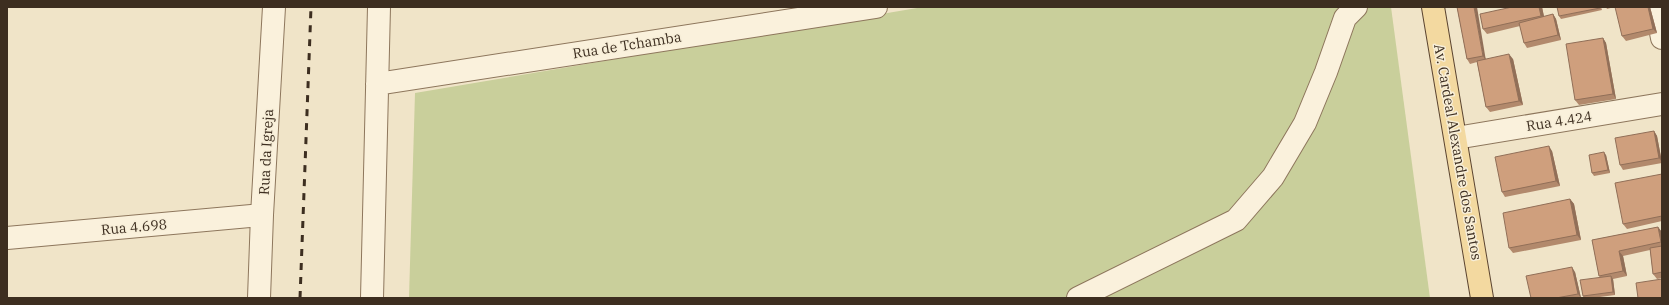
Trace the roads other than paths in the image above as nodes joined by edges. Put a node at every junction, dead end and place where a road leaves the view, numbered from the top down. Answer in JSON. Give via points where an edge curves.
{"nodes":[{"id":1,"x":274,"y":7,"type":"edge"},
{"id":2,"x":379,"y":7,"type":"edge"},
{"id":3,"x":876,"y":7,"type":"edge"},
{"id":4,"x":1356,"y":7,"type":"edge"},
{"id":5,"x":1433,"y":7,"type":"edge"},
{"id":6,"x":1656,"y":7,"type":"edge"},
{"id":7,"x":1662,"y":38,"type":"edge"},
{"id":8,"x":377,"y":84,"type":"junction"},
{"id":9,"x":1662,"y":104,"type":"edge"},
{"id":10,"x":1456,"y":138,"type":"junction"},
{"id":11,"x":262,"y":215,"type":"junction"},
{"id":12,"x":7,"y":238,"type":"edge"},
{"id":13,"x":259,"y":298,"type":"edge"},
{"id":14,"x":372,"y":298,"type":"edge"},
{"id":15,"x":1078,"y":298,"type":"edge"},
{"id":16,"x":1482,"y":298,"type":"edge"}],
"edges":[{"from":1,"to":11,"type":"street","name":"Rua da Igreja"},
{"from":2,"to":8,"type":"street"},
{"from":3,"to":8,"type":"street","name":"Rua de Tchamba"},
{"from":4,"to":15,"type":"street","via":[[1346,18],[1304,123],[1273,177],[1236,220]]},
{"from":5,"to":10,"type":"main road","name":"Av. Cardeal Alexandre dos Santos"},
{"from":6,"to":7,"type":"street"},
{"from":8,"to":14,"type":"street"},
{"from":9,"to":10,"type":"street","name":"Rua 4.424"},
{"from":10,"to":16,"type":"main road","name":"Av. Cardeal Alexandre dos Santos"},
{"from":11,"to":12,"type":"street","name":"Rua 4.698"},
{"from":11,"to":13,"type":"street","name":"Rua da Igreja"}]}
